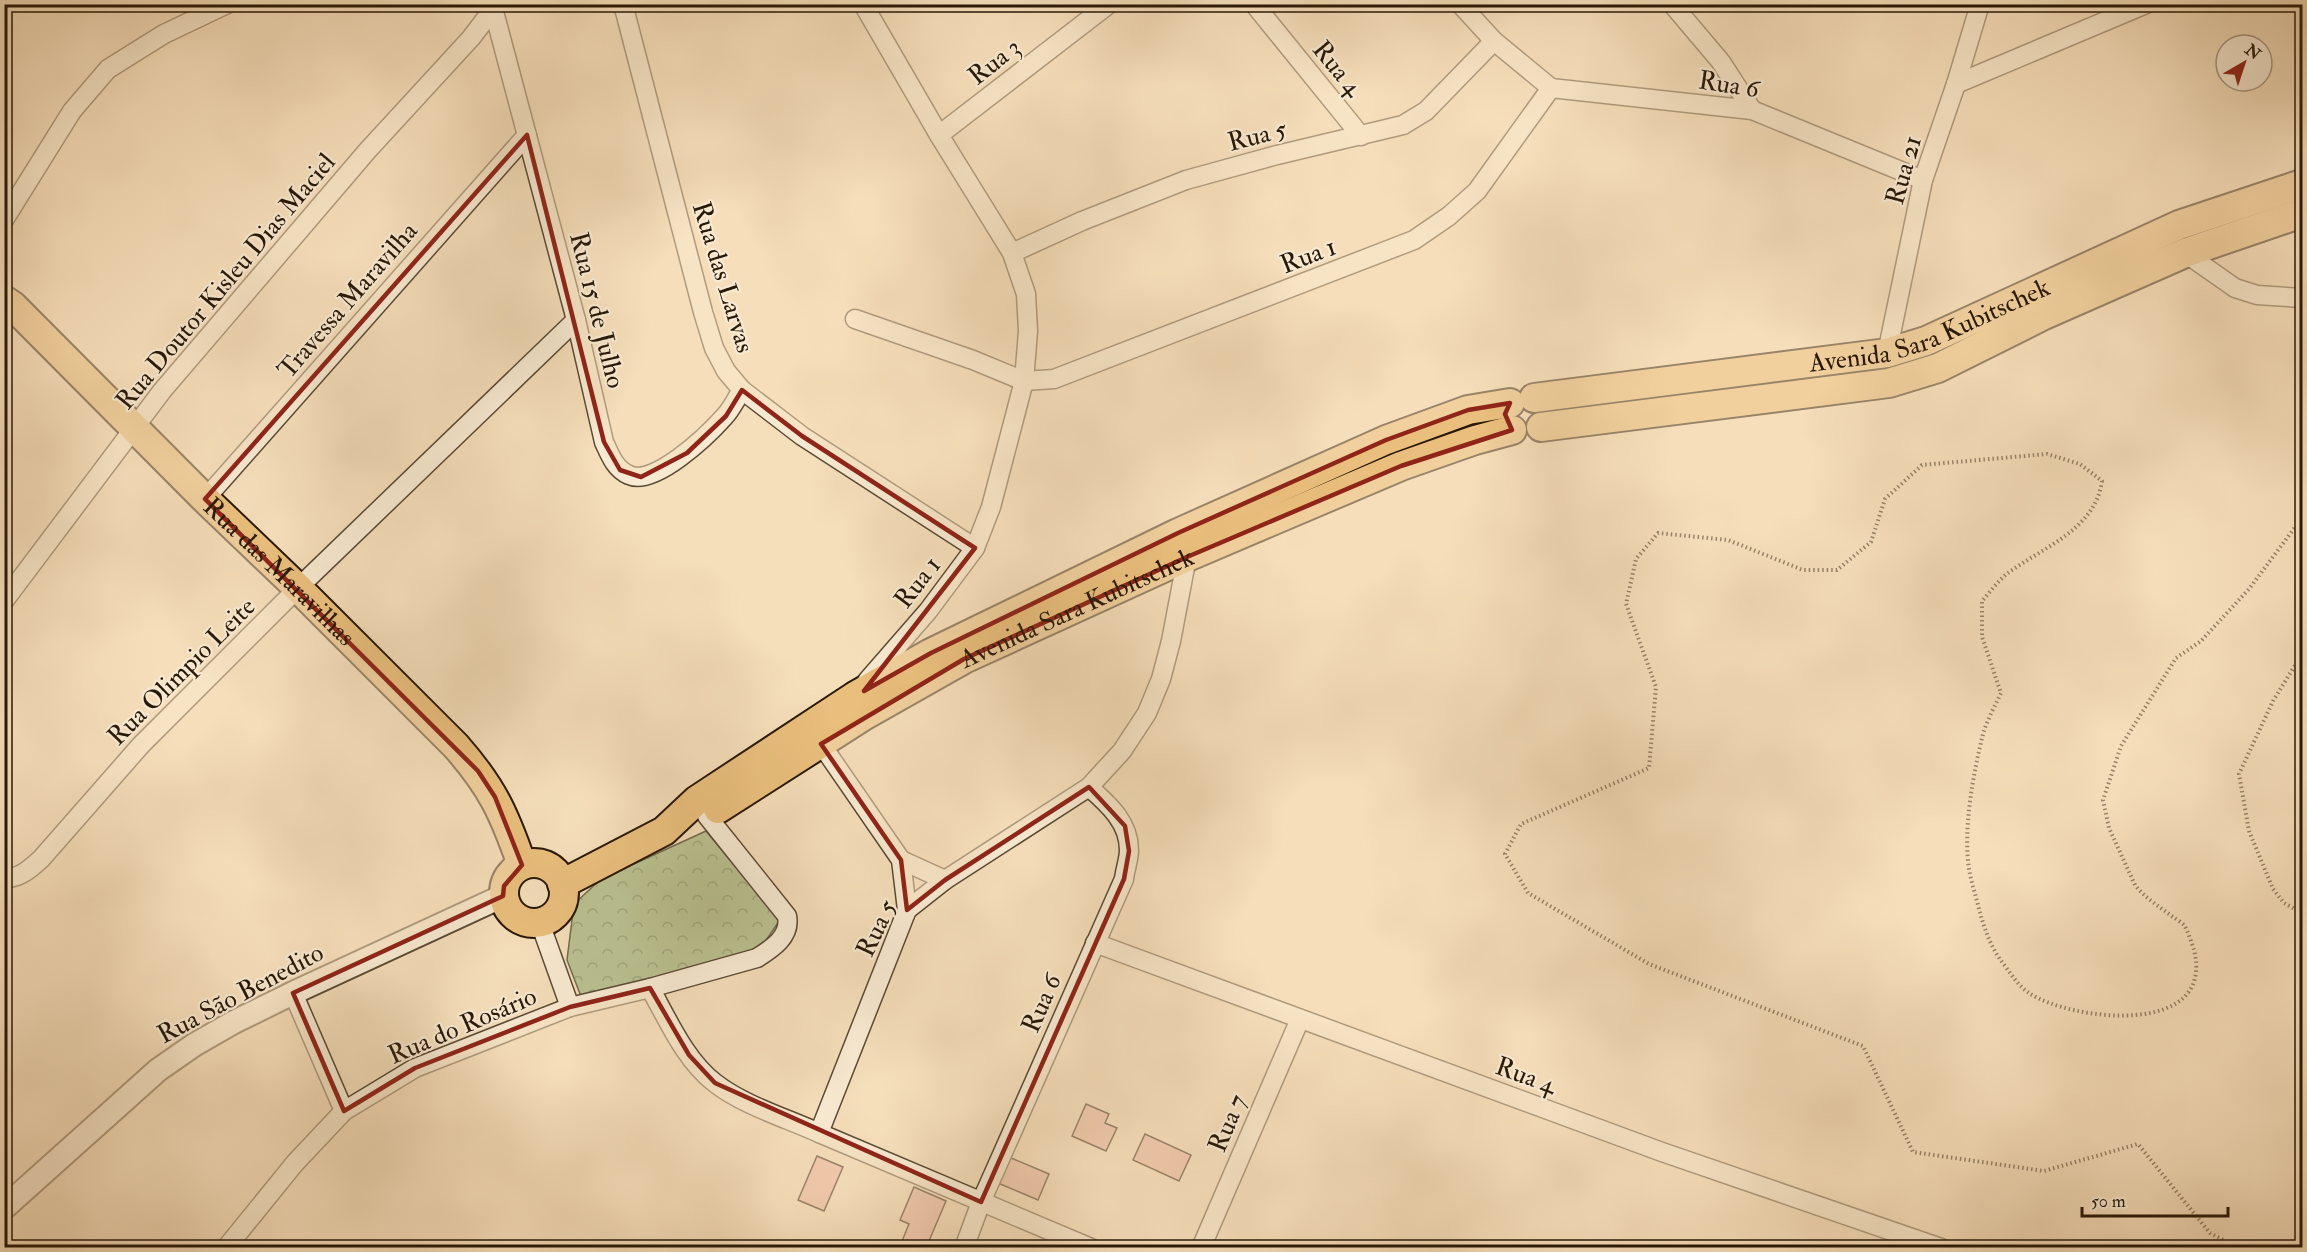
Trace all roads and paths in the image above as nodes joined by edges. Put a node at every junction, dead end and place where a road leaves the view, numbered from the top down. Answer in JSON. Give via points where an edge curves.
{"nodes":[{"id":1,"x":227,"y":4,"type":"edge"},
{"id":2,"x":623,"y":4,"type":"edge"},
{"id":3,"x":863,"y":4,"type":"edge"},
{"id":4,"x":1109,"y":4,"type":"edge"},
{"id":5,"x":1254,"y":4,"type":"edge"},
{"id":6,"x":1460,"y":4,"type":"edge"},
{"id":7,"x":1672,"y":4,"type":"edge"},
{"id":8,"x":1980,"y":4,"type":"edge"},
{"id":9,"x":2146,"y":4,"type":"edge"},
{"id":10,"x":494,"y":6,"type":"edge"},
{"id":11,"x":1494,"y":41,"type":"junction"},
{"id":12,"x":1956,"y":84,"type":"junction"},
{"id":13,"x":1551,"y":88,"type":"junction"},
{"id":14,"x":1752,"y":110,"type":"junction"},
{"id":15,"x":527,"y":135,"type":"junction"},
{"id":16,"x":939,"y":135,"type":"junction"},
{"id":17,"x":1361,"y":136,"type":"junction"},
{"id":18,"x":1923,"y":180,"type":"junction"},
{"id":19,"x":2302,"y":184,"type":"edge"},
{"id":20,"x":2302,"y":213,"type":"edge"},
{"id":21,"x":4,"y":220,"type":"edge"},
{"id":22,"x":1012,"y":253,"type":"junction"},
{"id":23,"x":2185,"y":253,"type":"junction"},
{"id":24,"x":2302,"y":298,"type":"edge"},
{"id":25,"x":4,"y":300,"type":"edge"},
{"id":26,"x":855,"y":319,"type":"dead end"},
{"id":27,"x":576,"y":320,"type":"junction"},
{"id":28,"x":1887,"y":352,"type":"junction"},
{"id":29,"x":1024,"y":381,"type":"junction"},
{"id":30,"x":742,"y":390,"type":"junction"},
{"id":31,"x":1519,"y":410,"type":"junction"},
{"id":32,"x":134,"y":428,"type":"junction"},
{"id":33,"x":205,"y":500,"type":"junction"},
{"id":34,"x":2302,"y":518,"type":"edge"},
{"id":35,"x":975,"y":548,"type":"junction"},
{"id":36,"x":1187,"y":557,"type":"junction"},
{"id":37,"x":298,"y":588,"type":"junction"},
{"id":38,"x":4,"y":602,"type":"edge"},
{"id":39,"x":2302,"y":654,"type":"edge"},
{"id":40,"x":855,"y":696,"type":"junction"},
{"id":41,"x":814,"y":735,"type":"junction"},
{"id":42,"x":1089,"y":787,"type":"junction"},
{"id":43,"x":707,"y":816,"type":"junction"},
{"id":44,"x":664,"y":831,"type":"junction"},
{"id":45,"x":901,"y":860,"type":"junction"},
{"id":46,"x":522,"y":865,"type":"junction"},
{"id":47,"x":4,"y":878,"type":"edge"},
{"id":48,"x":945,"y":880,"type":"junction"},
{"id":49,"x":562,"y":884,"type":"junction"},
{"id":50,"x":503,"y":896,"type":"junction"},
{"id":51,"x":908,"y":909,"type":"junction"},
{"id":52,"x":2302,"y":913,"type":"edge"},
{"id":53,"x":540,"y":923,"type":"junction"},
{"id":54,"x":1095,"y":943,"type":"junction"},
{"id":55,"x":650,"y":988,"type":"junction"},
{"id":56,"x":293,"y":993,"type":"junction"},
{"id":57,"x":570,"y":1007,"type":"junction"},
{"id":58,"x":1300,"y":1019,"type":"junction"},
{"id":59,"x":344,"y":1111,"type":"junction"},
{"id":60,"x":819,"y":1132,"type":"junction"},
{"id":61,"x":981,"y":1202,"type":"junction"},
{"id":62,"x":4,"y":1208,"type":"edge"},
{"id":63,"x":226,"y":1248,"type":"edge"},
{"id":64,"x":964,"y":1248,"type":"edge"},
{"id":65,"x":1091,"y":1248,"type":"edge"},
{"id":66,"x":1201,"y":1248,"type":"edge"},
{"id":67,"x":1941,"y":1248,"type":"edge"},
{"id":68,"x":2239,"y":1248,"type":"edge"}],
"edges":[{"from":1,"to":21,"type":"street","via":[[164,34],[108,69],[72,111]]},
{"from":2,"to":30,"type":"street","name":"Rua das Larvas","via":[[714,348]]},
{"from":3,"to":16,"type":"street","name":"Rua 1"},
{"from":4,"to":16,"type":"street","name":"Rua 3"},
{"from":5,"to":17,"type":"street","name":"Rua 4"},
{"from":6,"to":11,"type":"street"},
{"from":7,"to":14,"type":"street","via":[[1721,62]]},
{"from":8,"to":12,"type":"street","name":"Rua 21"},
{"from":9,"to":12,"type":"street"},
{"from":10,"to":15,"type":"street","name":"Rua 15 de Julho"},
{"from":10,"to":32,"type":"street","name":"Rua Doutor Kisleu Dias Maciel","via":[[471,38],[369,150]]},
{"from":11,"to":13,"type":"street"},
{"from":11,"to":17,"type":"street","name":"Rua 5","via":[[1426,111],[1403,125]]},
{"from":12,"to":18,"type":"street","name":"Rua 21"},
{"from":13,"to":14,"type":"street","name":"Rua 6"},
{"from":13,"to":29,"type":"street","name":"Rua 1","via":[[1477,191],[1414,240],[1054,379]]},
{"from":14,"to":18,"type":"street","name":"Rua 6"},
{"from":15,"to":27,"type":"street","name":"Rua 15 de Julho"},
{"from":15,"to":33,"type":"street","name":"Travessa Maravilha"},
{"from":16,"to":22,"type":"street","name":"Rua 1"},
{"from":17,"to":22,"type":"street","name":"Rua 5","via":[[1185,180]]},
{"from":18,"to":28,"type":"street","name":"Rua 21"},
{"from":19,"to":28,"type":"main road","name":"Avenida Sara Kubitschek","via":[[2179,225],[1926,340]]},
{"from":20,"to":23,"type":"main road","name":"Avenida Sara Kubitschek"},
{"from":22,"to":29,"type":"street","name":"Rua 1","via":[[1026,294]]},
{"from":23,"to":24,"type":"street","via":[[2235,288],[2257,295]]},
{"from":23,"to":31,"type":"main road","name":"Avenida Sara Kubitschek","via":[[2044,315],[1938,368],[1889,383],[1541,427],[1527,435],[1519,434]]},
{"from":25,"to":32,"type":"main road","name":"Rua das Maravilhas"},
{"from":26,"to":29,"type":"street","name":"Rua 1"},
{"from":27,"to":30,"type":"street","name":"Rua 15 de Julho","via":[[604,442],[613,461],[630,477],[653,473],[687,453],[726,416]]},
{"from":27,"to":37,"type":"street","name":"Rua Olimpio Leite"},
{"from":28,"to":31,"type":"main road","name":"Avenida Sara Kubitschek"},
{"from":29,"to":35,"type":"street","name":"Rua 1","via":[[992,507]]},
{"from":30,"to":35,"type":"street","name":"Rua das Larvas","via":[[802,436]]},
{"from":31,"to":36,"type":"main road","name":"Avenida Sara Kubitschek","via":[[1475,440],[1401,466]]},
{"from":31,"to":40,"type":"main road","name":"Avenida Sara Kubitschek","via":[[1468,410],[1375,445],[1178,533],[931,653]]},
{"from":32,"to":33,"type":"main road","name":"Rua das Maravilhas"},
{"from":32,"to":38,"type":"street","name":"Rua Doutor Kisleu Dias Maciel"},
{"from":33,"to":37,"type":"main road","name":"Rua das Maravilhas"},
{"from":34,"to":68,"type":"path","via":[[2249,590],[2201,641],[2176,658],[2121,746],[2103,800],[2109,828],[2135,885],[2184,925],[2194,951],[2192,987],[2174,1006],[2157,1013],[2122,1016],[2080,1010],[2030,993],[1993,951],[1969,869],[1970,803],[1984,733],[2001,693],[1982,637],[1982,601],[2006,575],[2072,532],[2100,498],[2102,482],[2080,464],[2047,454],[1922,465],[1885,499],[1871,542],[1837,570],[1803,570],[1728,540],[1658,534],[1636,559],[1626,604],[1656,687],[1649,768],[1521,824],[1505,855],[1528,893],[1649,964],[1863,1046],[1913,1152],[2044,1171],[2138,1144],[2210,1233]]},
{"from":35,"to":40,"type":"street","name":"Rua 1","via":[[928,611]]},
{"from":36,"to":41,"type":"main road","name":"Avenida Sara Kubitschek","via":[[964,658],[865,715]]},
{"from":36,"to":42,"type":"street","name":"Rua 5","via":[[1161,679],[1147,713],[1122,751]]},
{"from":37,"to":46,"type":"main road","name":"Rua das Maravilhas","via":[[478,771],[510,829]]},
{"from":37,"to":47,"type":"street","name":"Rua Olimpio Leite","via":[[141,745],[41,860],[13,879]]},
{"from":39,"to":52,"type":"path","via":[[2273,701],[2239,774],[2249,831],[2273,889],[2284,903]]},
{"from":40,"to":41,"type":"main road","name":"Avenida Sara Kubitschek"},
{"from":41,"to":43,"type":"main road","name":"Avenida Sara Kubitschek"},
{"from":41,"to":44,"type":"main road","via":[[697,800]]},
{"from":41,"to":45,"type":"street"},
{"from":42,"to":48,"type":"street","name":"Rua 5"},
{"from":42,"to":54,"type":"street","name":"Rua 6","via":[[1109,804],[1125,826],[1129,851],[1124,879]]},
{"from":43,"to":44,"type":"main road","name":"Avenida Sara Kubitschek"},
{"from":43,"to":55,"type":"street","via":[[787,916],[789,925],[786,934],[757,958]]},
{"from":44,"to":49,"type":"main road"},
{"from":45,"to":48,"type":"street"},
{"from":45,"to":51,"type":"street"},
{"from":46,"to":49,"type":"main road","via":[[551,868]]},
{"from":46,"to":50,"type":"main road","via":[[508,878]]},
{"from":48,"to":51,"type":"street","name":"Rua 5"},
{"from":49,"to":53,"type":"main road","via":[[560,909]]},
{"from":50,"to":53,"type":"main road","via":[[506,906],[520,920]]},
{"from":50,"to":56,"type":"street","name":"Rua São Benedito"},
{"from":51,"to":60,"type":"street","name":"Rua 5"},
{"from":53,"to":57,"type":"street"},
{"from":54,"to":58,"type":"street","name":"Rua 4"},
{"from":54,"to":61,"type":"street","name":"Rua 6"},
{"from":55,"to":57,"type":"street","name":"Rua do Rosário"},
{"from":55,"to":60,"type":"street","via":[[689,1056],[715,1083],[748,1102]]},
{"from":56,"to":59,"type":"street"},
{"from":56,"to":62,"type":"street","name":"Rua São Benedito","via":[[234,1022],[158,1070]]},
{"from":57,"to":59,"type":"street","name":"Rua do Rosário","via":[[415,1068]]},
{"from":58,"to":66,"type":"street","name":"Rua 7"},
{"from":58,"to":67,"type":"street","name":"Rua 4","via":[[1662,1152]]},
{"from":59,"to":63,"type":"street","name":"Rua do Rosário","via":[[295,1163]]},
{"from":60,"to":61,"type":"street"},
{"from":61,"to":64,"type":"street","name":"Rua 6"},
{"from":61,"to":65,"type":"street"}]}
